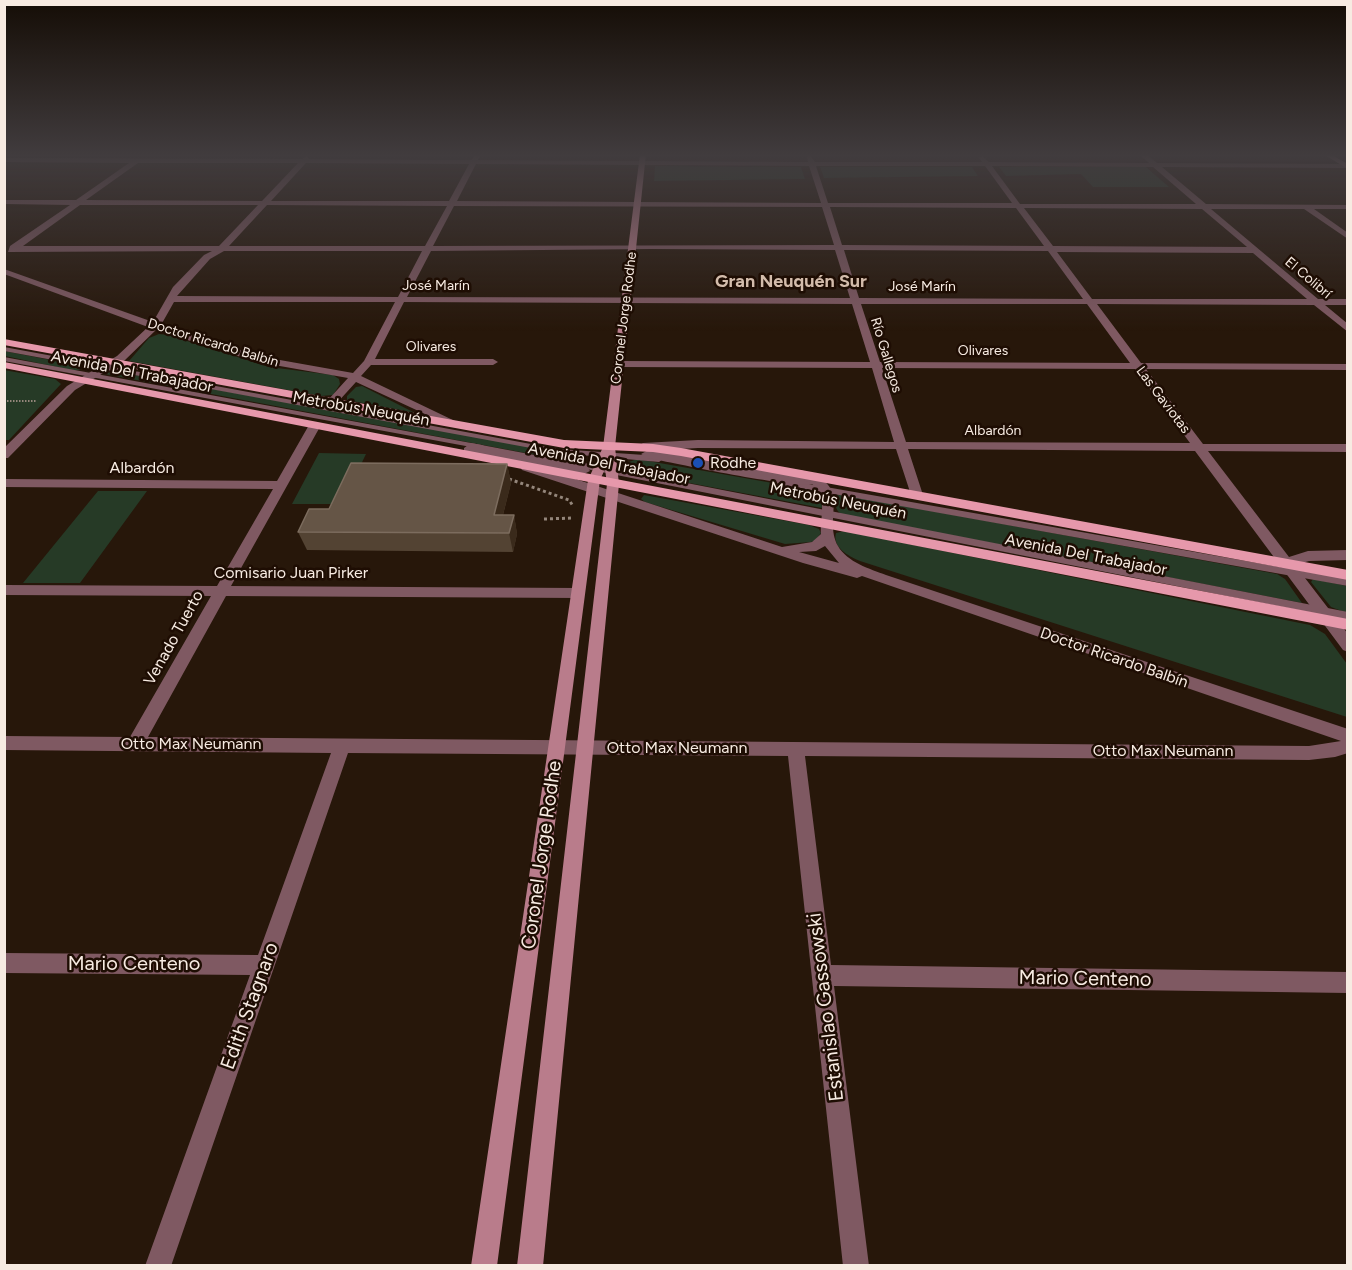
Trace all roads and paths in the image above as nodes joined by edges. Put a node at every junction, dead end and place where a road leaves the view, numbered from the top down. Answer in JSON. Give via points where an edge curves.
{"nodes":[{"id":1,"x":61,"y":213,"type":"edge"},
{"id":2,"x":255,"y":213,"type":"edge"},
{"id":3,"x":447,"y":213,"type":"edge"},
{"id":4,"x":636,"y":213,"type":"edge"},
{"id":5,"x":827,"y":213,"type":"edge"},
{"id":6,"x":1023,"y":213,"type":"edge"},
{"id":7,"x":1212,"y":213,"type":"edge"},
{"id":8,"x":1315,"y":213,"type":"edge"},
{"id":9,"x":1347,"y":237,"type":"edge"},
{"id":10,"x":13,"y":248,"type":"junction"},
{"id":11,"x":632,"y":248,"type":"junction"},
{"id":12,"x":838,"y":248,"type":"junction"},
{"id":13,"x":221,"y":249,"type":"junction"},
{"id":14,"x":428,"y":249,"type":"junction"},
{"id":15,"x":1050,"y":249,"type":"junction"},
{"id":16,"x":1254,"y":250,"type":"junction"},
{"id":17,"x":4,"y":255,"type":"edge"},
{"id":18,"x":4,"y":271,"type":"edge"},
{"id":19,"x":172,"y":299,"type":"junction"},
{"id":20,"x":402,"y":299,"type":"junction"},
{"id":21,"x":626,"y":300,"type":"junction"},
{"id":22,"x":855,"y":300,"type":"junction"},
{"id":23,"x":1089,"y":301,"type":"junction"},
{"id":24,"x":1315,"y":302,"type":"junction"},
{"id":25,"x":1347,"y":302,"type":"edge"},
{"id":26,"x":156,"y":326,"type":"junction"},
{"id":27,"x":1347,"y":329,"type":"edge"},
{"id":28,"x":4,"y":342,"type":"edge"},
{"id":29,"x":4,"y":349,"type":"edge"},
{"id":30,"x":4,"y":359,"type":"edge"},
{"id":31,"x":368,"y":362,"type":"junction"},
{"id":32,"x":494,"y":362,"type":"dead end"},
{"id":33,"x":619,"y":364,"type":"junction"},
{"id":34,"x":4,"y":365,"type":"edge"},
{"id":35,"x":109,"y":365,"type":"junction"},
{"id":36,"x":876,"y":365,"type":"junction"},
{"id":37,"x":1138,"y":367,"type":"junction"},
{"id":38,"x":1347,"y":367,"type":"edge"},
{"id":39,"x":356,"y":377,"type":"junction"},
{"id":40,"x":87,"y":378,"type":"junction"},
{"id":41,"x":4,"y":401,"type":"edge"},
{"id":42,"x":332,"y":402,"type":"junction"},
{"id":43,"x":36,"y":408,"type":"dead end"},
{"id":44,"x":453,"y":424,"type":"junction"},
{"id":45,"x":315,"y":425,"type":"junction"},
{"id":46,"x":901,"y":446,"type":"junction"},
{"id":47,"x":1198,"y":447,"type":"junction"},
{"id":48,"x":1347,"y":448,"type":"edge"},
{"id":49,"x":468,"y":451,"type":"joint"},
{"id":50,"x":644,"y":451,"type":"junction"},
{"id":51,"x":608,"y":452,"type":"junction"},
{"id":52,"x":4,"y":454,"type":"edge"},
{"id":53,"x":526,"y":467,"type":"joint"},
{"id":54,"x":801,"y":474,"type":"junction"},
{"id":55,"x":503,"y":477,"type":"edge"},
{"id":56,"x":603,"y":482,"type":"junction"},
{"id":57,"x":4,"y":483,"type":"edge"},
{"id":58,"x":280,"y":485,"type":"junction"},
{"id":59,"x":825,"y":489,"type":"junction"},
{"id":60,"x":916,"y":495,"type":"junction"},
{"id":61,"x":573,"y":518,"type":"junction"},
{"id":62,"x":544,"y":519,"type":"dead end"},
{"id":63,"x":829,"y":524,"type":"junction"},
{"id":64,"x":572,"y":528,"type":"dead end"},
{"id":65,"x":758,"y":543,"type":"junction"},
{"id":66,"x":1347,"y":555,"type":"edge"},
{"id":67,"x":1289,"y":568,"type":"junction"},
{"id":68,"x":1347,"y":575,"type":"edge"},
{"id":69,"x":881,"y":579,"type":"junction"},
{"id":70,"x":1347,"y":583,"type":"edge"},
{"id":71,"x":4,"y":590,"type":"edge"},
{"id":72,"x":221,"y":591,"type":"junction"},
{"id":73,"x":578,"y":593,"type":"junction"},
{"id":74,"x":1325,"y":616,"type":"junction"},
{"id":75,"x":1347,"y":616,"type":"edge"},
{"id":76,"x":1347,"y":624,"type":"edge"},
{"id":77,"x":1347,"y":646,"type":"edge"},
{"id":78,"x":1347,"y":736,"type":"edge"},
{"id":79,"x":4,"y":743,"type":"edge"},
{"id":80,"x":135,"y":744,"type":"junction"},
{"id":81,"x":1347,"y":745,"type":"edge"},
{"id":82,"x":342,"y":746,"type":"junction"},
{"id":83,"x":556,"y":747,"type":"junction"},
{"id":84,"x":585,"y":747,"type":"junction"},
{"id":85,"x":796,"y":749,"type":"junction"},
{"id":86,"x":4,"y":963,"type":"edge"},
{"id":87,"x":264,"y":965,"type":"junction"},
{"id":88,"x":822,"y":975,"type":"junction"},
{"id":89,"x":1347,"y":983,"type":"edge"},
{"id":90,"x":158,"y":1266,"type":"edge"},
{"id":91,"x":484,"y":1266,"type":"edge"},
{"id":92,"x":530,"y":1266,"type":"edge"},
{"id":93,"x":856,"y":1266,"type":"edge"}],
"edges":[{"from":1,"to":10,"type":"street"},
{"from":2,"to":13,"type":"street"},
{"from":3,"to":14,"type":"street"},
{"from":4,"to":11,"type":"main road","name":"Coronel Jorge Rodhe"},
{"from":5,"to":12,"type":"street","name":"Río Gallegos"},
{"from":6,"to":15,"type":"street","name":"Las Gaviotas"},
{"from":7,"to":16,"type":"street","name":"El Colibrí"},
{"from":8,"to":9,"type":"street"},
{"from":10,"to":13,"type":"street"},
{"from":10,"to":17,"type":"street"},
{"from":11,"to":12,"type":"street"},
{"from":11,"to":14,"type":"street"},
{"from":11,"to":21,"type":"main road","name":"Coronel Jorge Rodhe"},
{"from":12,"to":15,"type":"street"},
{"from":12,"to":22,"type":"street","name":"Río Gallegos"},
{"from":13,"to":14,"type":"street"},
{"from":13,"to":19,"type":"street","via":[[220,257],[188,290]]},
{"from":14,"to":20,"type":"street"},
{"from":15,"to":16,"type":"street"},
{"from":15,"to":23,"type":"street","name":"Las Gaviotas"},
{"from":16,"to":24,"type":"street","name":"El Colibrí"},
{"from":18,"to":26,"type":"street","name":"Doctor Ricardo Balbín"},
{"from":19,"to":20,"type":"street","name":"José Marín"},
{"from":19,"to":26,"type":"street"},
{"from":20,"to":21,"type":"street","name":"José Marín"},
{"from":20,"to":31,"type":"street"},
{"from":21,"to":22,"type":"street","name":"José Marín"},
{"from":21,"to":33,"type":"main road","name":"Coronel Jorge Rodhe"},
{"from":22,"to":23,"type":"street","name":"José Marín"},
{"from":22,"to":36,"type":"street","name":"Río Gallegos"},
{"from":23,"to":24,"type":"street","name":"José Marín"},
{"from":23,"to":37,"type":"street","name":"Las Gaviotas"},
{"from":24,"to":25,"type":"street","name":"José Marín"},
{"from":24,"to":27,"type":"street","name":"El Colibrí"},
{"from":26,"to":35,"type":"street"},
{"from":26,"to":39,"type":"street","name":"Doctor Ricardo Balbín","via":[[269,362],[339,371]]},
{"from":28,"to":35,"type":"main road","name":"Avenida Del Trabajador"},
{"from":29,"to":35,"type":"lane","name":"Metrobús Neuquén"},
{"from":30,"to":40,"type":"lane","name":"Metrobús Neuquén"},
{"from":31,"to":32,"type":"street","name":"Olivares"},
{"from":31,"to":39,"type":"street"},
{"from":33,"to":36,"type":"street","name":"Olivares"},
{"from":33,"to":51,"type":"main road","name":"Coronel Jorge Rodhe"},
{"from":34,"to":40,"type":"main road","name":"Avenida Del Trabajador"},
{"from":35,"to":40,"type":"street"},
{"from":35,"to":42,"type":"main road","name":"Avenida Del Trabajador"},
{"from":35,"to":51,"type":"lane","name":"Metrobús Neuquén","via":[[558,451]]},
{"from":36,"to":37,"type":"street","name":"Olivares"},
{"from":36,"to":46,"type":"street","name":"Río Gallegos"},
{"from":37,"to":38,"type":"street","name":"Olivares"},
{"from":37,"to":47,"type":"street","name":"Las Gaviotas"},
{"from":39,"to":42,"type":"street"},
{"from":39,"to":44,"type":"street","name":"Doctor Ricardo Balbín"},
{"from":40,"to":45,"type":"main road","name":"Avenida Del Trabajador"},
{"from":40,"to":52,"type":"street","via":[[65,393]]},
{"from":40,"to":56,"type":"lane","name":"Metrobús Neuquén"},
{"from":41,"to":43,"type":"path","via":[[42,401]]},
{"from":42,"to":44,"type":"main road","name":"Avenida Del Trabajador"},
{"from":44,"to":51,"type":"main road","name":"Avenida Del Trabajador"},
{"from":45,"to":53,"type":"main road","name":"Avenida Del Trabajador"},
{"from":45,"to":58,"type":"street","name":"Venado Tuerto"},
{"from":46,"to":47,"type":"street","name":"Albardón"},
{"from":46,"to":50,"type":"street","name":"Albardón","via":[[698,444]]},
{"from":46,"to":60,"type":"street","name":"Río Gallegos"},
{"from":47,"to":48,"type":"street","name":"Albardón"},
{"from":47,"to":67,"type":"street","name":"Las Gaviotas"},
{"from":49,"to":49,"type":"street","via":[[471,447],[584,471],[580,472]]},
{"from":50,"to":50,"type":"street","via":[[652,452],[813,482],[791,482]]},
{"from":50,"to":51,"type":"main road","name":"Avenida Del Trabajador"},
{"from":50,"to":54,"type":"main road","name":"Avenida Del Trabajador","via":[[681,452]]},
{"from":51,"to":56,"type":"main road","name":"Coronel Jorge Rodhe"},
{"from":51,"to":59,"type":"lane","name":"Metrobús Neuquén"},
{"from":53,"to":56,"type":"street","name":"Doctor Ricardo Balbín"},
{"from":54,"to":59,"type":"street"},
{"from":54,"to":60,"type":"main road","name":"Avenida Del Trabajador"},
{"from":55,"to":61,"type":"path","via":[[569,500]]},
{"from":56,"to":63,"type":"main road","name":"Avenida Del Trabajador"},
{"from":56,"to":65,"type":"street","name":"Doctor Ricardo Balbín"},
{"from":56,"to":73,"type":"main road","name":"Coronel Jorge Rodhe"},
{"from":56,"to":84,"type":"main road","name":"Coronel Jorge Rodhe"},
{"from":57,"to":58,"type":"street","name":"Albardón"},
{"from":58,"to":72,"type":"street","name":"Venado Tuerto"},
{"from":59,"to":63,"type":"street","name":"Doctor Ricardo Balbín","via":[[829,497]]},
{"from":59,"to":67,"type":"lane","name":"Metrobús Neuquén"},
{"from":60,"to":67,"type":"main road","name":"Avenida Del Trabajador"},
{"from":61,"to":62,"type":"path"},
{"from":61,"to":64,"type":"path"},
{"from":63,"to":65,"type":"street","via":[[822,542],[808,548]]},
{"from":63,"to":69,"type":"street","name":"Doctor Ricardo Balbín","via":[[831,544],[843,560]]},
{"from":63,"to":74,"type":"main road","name":"Avenida Del Trabajador"},
{"from":65,"to":69,"type":"street","name":"Doctor Ricardo Balbín","via":[[822,565]]},
{"from":66,"to":67,"type":"street","via":[[1313,555]]},
{"from":67,"to":68,"type":"main road","name":"Avenida Del Trabajador"},
{"from":67,"to":70,"type":"lane","name":"Metrobús Neuquén"},
{"from":67,"to":74,"type":"street","name":"Las Gaviotas"},
{"from":69,"to":78,"type":"street","name":"Doctor Ricardo Balbín"},
{"from":71,"to":72,"type":"street","name":"Comisario Juan Pirker"},
{"from":72,"to":73,"type":"street","name":"Comisario Juan Pirker"},
{"from":72,"to":80,"type":"street","name":"Venado Tuerto"},
{"from":73,"to":83,"type":"main road","name":"Coronel Jorge Rodhe"},
{"from":74,"to":75,"type":"lane"},
{"from":74,"to":76,"type":"main road","name":"Avenida Del Trabajador"},
{"from":74,"to":77,"type":"street","name":"Las Gaviotas"},
{"from":79,"to":80,"type":"street","name":"Otto Max Neumann"},
{"from":80,"to":82,"type":"street","name":"Otto Max Neumann"},
{"from":81,"to":85,"type":"street","name":"Otto Max Neumann","via":[[1309,753]]},
{"from":82,"to":83,"type":"street","name":"Otto Max Neumann"},
{"from":82,"to":87,"type":"street","name":"Edith Stagnaro"},
{"from":83,"to":84,"type":"street","name":"Otto Max Neumann"},
{"from":83,"to":91,"type":"main road","name":"Coronel Jorge Rodhe"},
{"from":84,"to":85,"type":"street","name":"Otto Max Neumann"},
{"from":84,"to":92,"type":"main road","name":"Coronel Jorge Rodhe"},
{"from":85,"to":88,"type":"street","name":"Estanislao Gassowski"},
{"from":86,"to":87,"type":"street","name":"Mario Centeno"},
{"from":87,"to":90,"type":"street","name":"Edith Stagnaro"},
{"from":88,"to":89,"type":"street","name":"Mario Centeno"},
{"from":88,"to":93,"type":"street","name":"Estanislao Gassowski"}]}
